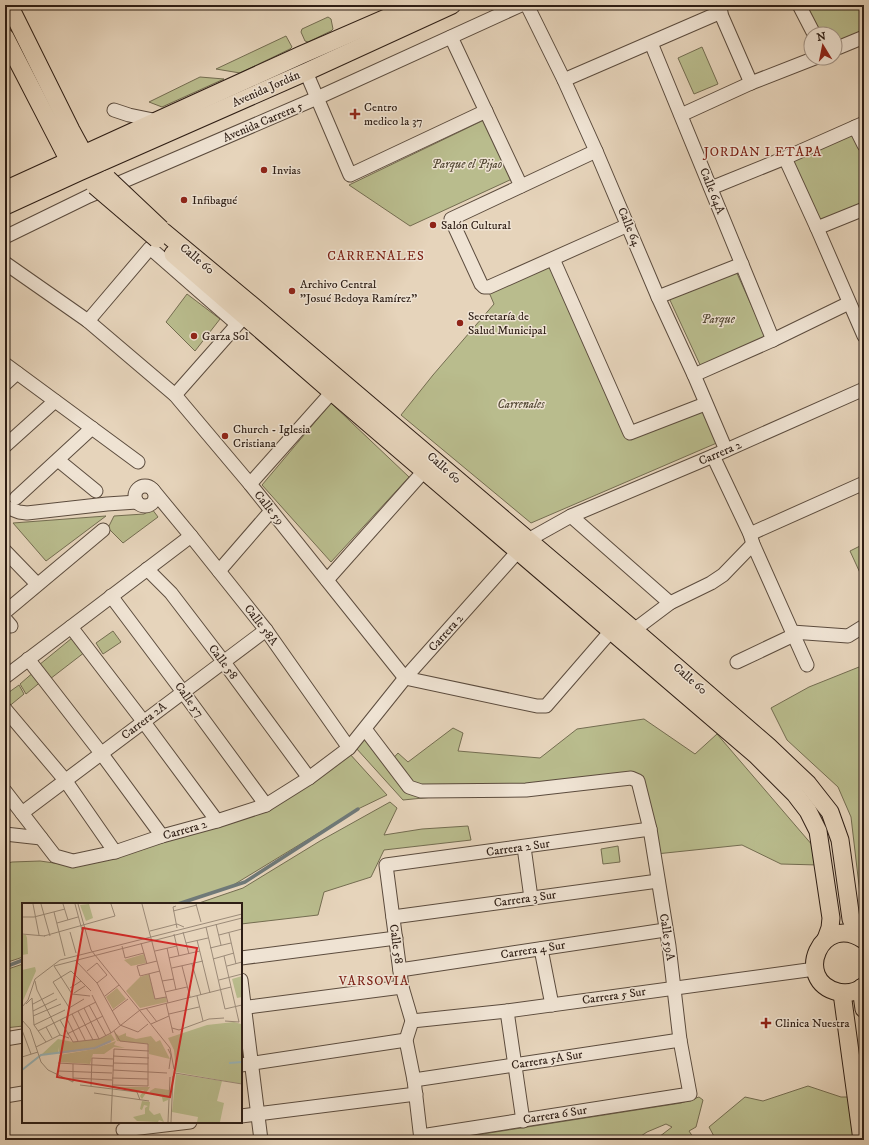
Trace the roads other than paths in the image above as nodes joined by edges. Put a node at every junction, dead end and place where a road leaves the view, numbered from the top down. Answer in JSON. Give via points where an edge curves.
{"nodes":[{"id":1,"x":8,"y":5,"type":"edge"},
{"id":2,"x":416,"y":5,"type":"edge"},
{"id":3,"x":452,"y":5,"type":"edge"},
{"id":4,"x":521,"y":5,"type":"edge"},
{"id":5,"x":528,"y":5,"type":"edge"},
{"id":6,"x":799,"y":5,"type":"edge"},
{"id":7,"x":719,"y":9,"type":"edge"},
{"id":8,"x":810,"y":26,"type":"edge"},
{"id":9,"x":864,"y":36,"type":"edge"},
{"id":10,"x":5,"y":37,"type":"edge"},
{"id":11,"x":451,"y":37,"type":"junction"},
{"id":12,"x":651,"y":43,"type":"junction"},
{"id":13,"x":843,"y":46,"type":"edge"},
{"id":14,"x":803,"y":63,"type":"edge"},
{"id":15,"x":306,"y":72,"type":"junction"},
{"id":16,"x":564,"y":80,"type":"junction"},
{"id":17,"x":751,"y":84,"type":"junction"},
{"id":18,"x":317,"y":98,"type":"junction"},
{"id":19,"x":114,"y":110,"type":"dead end"},
{"id":20,"x":486,"y":111,"type":"junction"},
{"id":21,"x":681,"y":115,"type":"junction"},
{"id":22,"x":158,"y":121,"type":"junction"},
{"id":23,"x":860,"y":125,"type":"edge"},
{"id":24,"x":864,"y":146,"type":"edge"},
{"id":25,"x":596,"y":151,"type":"junction"},
{"id":26,"x":785,"y":158,"type":"junction"},
{"id":27,"x":81,"y":163,"type":"junction"},
{"id":28,"x":521,"y":186,"type":"junction"},
{"id":29,"x":711,"y":188,"type":"junction"},
{"id":30,"x":5,"y":190,"type":"edge"},
{"id":31,"x":5,"y":206,"type":"edge"},
{"id":32,"x":864,"y":208,"type":"edge"},
{"id":33,"x":628,"y":225,"type":"junction"},
{"id":34,"x":817,"y":228,"type":"junction"},
{"id":35,"x":5,"y":237,"type":"edge"},
{"id":36,"x":157,"y":240,"type":"junction"},
{"id":37,"x":553,"y":259,"type":"junction"},
{"id":38,"x":5,"y":263,"type":"edge"},
{"id":39,"x":742,"y":264,"type":"junction"},
{"id":40,"x":658,"y":297,"type":"junction"},
{"id":41,"x":849,"y":303,"type":"junction"},
{"id":42,"x":241,"y":320,"type":"junction"},
{"id":43,"x":88,"y":321,"type":"junction"},
{"id":44,"x":864,"y":336,"type":"edge"},
{"id":45,"x":773,"y":340,"type":"junction"},
{"id":46,"x":5,"y":364,"type":"edge"},
{"id":47,"x":17,"y":373,"type":"junction"},
{"id":48,"x":694,"y":375,"type":"junction"},
{"id":49,"x":5,"y":384,"type":"edge"},
{"id":50,"x":338,"y":388,"type":"junction"},
{"id":51,"x":864,"y":389,"type":"edge"},
{"id":52,"x":175,"y":395,"type":"junction"},
{"id":53,"x":56,"y":401,"type":"junction"},
{"id":54,"x":706,"y":404,"type":"junction"},
{"id":55,"x":92,"y":428,"type":"junction"},
{"id":56,"x":5,"y":446,"type":"edge"},
{"id":57,"x":726,"y":450,"type":"junction"},
{"id":58,"x":713,"y":456,"type":"junction"},
{"id":59,"x":58,"y":460,"type":"junction"},
{"id":60,"x":138,"y":462,"type":"dead end"},
{"id":61,"x":424,"y":470,"type":"junction"},
{"id":62,"x":864,"y":483,"type":"edge"},
{"id":63,"x":250,"y":484,"type":"junction"},
{"id":64,"x":96,"y":490,"type":"dead end"},
{"id":65,"x":153,"y":496,"type":"junction"},
{"id":66,"x":137,"y":497,"type":"junction"},
{"id":67,"x":16,"y":498,"type":"dead end"},
{"id":68,"x":5,"y":506,"type":"edge"},
{"id":69,"x":271,"y":511,"type":"junction"},
{"id":70,"x":571,"y":516,"type":"junction"},
{"id":71,"x":103,"y":530,"type":"dead end"},
{"id":72,"x":191,"y":536,"type":"junction"},
{"id":73,"x":752,"y":539,"type":"junction"},
{"id":74,"x":523,"y":546,"type":"junction"},
{"id":75,"x":5,"y":551,"type":"edge"},
{"id":76,"x":147,"y":569,"type":"junction"},
{"id":77,"x":219,"y":571,"type":"junction"},
{"id":78,"x":327,"y":580,"type":"junction"},
{"id":79,"x":37,"y":584,"type":"junction"},
{"id":80,"x":111,"y":596,"type":"junction"},
{"id":81,"x":670,"y":603,"type":"junction"},
{"id":82,"x":5,"y":612,"type":"edge"},
{"id":83,"x":864,"y":626,"type":"edge"},
{"id":84,"x":71,"y":627,"type":"junction"},
{"id":85,"x":266,"y":630,"type":"junction"},
{"id":86,"x":634,"y":630,"type":"junction"},
{"id":87,"x":611,"y":631,"type":"junction"},
{"id":88,"x":793,"y":633,"type":"junction"},
{"id":89,"x":28,"y":659,"type":"junction"},
{"id":90,"x":223,"y":662,"type":"junction"},
{"id":91,"x":737,"y":662,"type":"dead end"},
{"id":92,"x":807,"y":665,"type":"dead end"},
{"id":93,"x":5,"y":677,"type":"edge"},
{"id":94,"x":405,"y":678,"type":"junction"},
{"id":95,"x":183,"y":692,"type":"junction"},
{"id":96,"x":5,"y":709,"type":"edge"},
{"id":97,"x":143,"y":722,"type":"junction"},
{"id":98,"x":365,"y":729,"type":"junction"},
{"id":99,"x":349,"y":748,"type":"junction"},
{"id":100,"x":101,"y":753,"type":"junction"},
{"id":101,"x":309,"y":778,"type":"junction"},
{"id":102,"x":65,"y":780,"type":"junction"},
{"id":103,"x":5,"y":791,"type":"edge"},
{"id":104,"x":266,"y":805,"type":"junction"},
{"id":105,"x":22,"y":813,"type":"junction"},
{"id":106,"x":217,"y":821,"type":"junction"},
{"id":107,"x":650,"y":829,"type":"junction"},
{"id":108,"x":5,"y":834,"type":"edge"},
{"id":109,"x":162,"y":836,"type":"junction"},
{"id":110,"x":41,"y":838,"type":"junction"},
{"id":111,"x":524,"y":847,"type":"junction"},
{"id":112,"x":115,"y":852,"type":"junction"},
{"id":113,"x":386,"y":865,"type":"joint"},
{"id":114,"x":658,"y":881,"type":"junction"},
{"id":115,"x":531,"y":898,"type":"junction"},
{"id":116,"x":393,"y":917,"type":"junction"},
{"id":117,"x":665,"y":930,"type":"junction"},
{"id":118,"x":396,"y":938,"type":"junction"},
{"id":119,"x":861,"y":938,"type":"edge"},
{"id":120,"x":826,"y":939,"type":"junction"},
{"id":121,"x":541,"y":949,"type":"junction"},
{"id":122,"x":242,"y":958,"type":"edge"},
{"id":123,"x":400,"y":970,"type":"junction"},
{"id":124,"x":815,"y":970,"type":"junction"},
{"id":125,"x":402,"y":987,"type":"junction"},
{"id":126,"x":863,"y":987,"type":"edge"},
{"id":127,"x":674,"y":988,"type":"junction"},
{"id":128,"x":842,"y":993,"type":"junction"},
{"id":129,"x":242,"y":994,"type":"edge"},
{"id":130,"x":552,"y":1005,"type":"junction"},
{"id":131,"x":243,"y":1008,"type":"edge"},
{"id":132,"x":864,"y":1009,"type":"edge"},
{"id":133,"x":507,"y":1011,"type":"junction"},
{"id":134,"x":412,"y":1021,"type":"junction"},
{"id":135,"x":22,"y":1036,"type":"edge"},
{"id":136,"x":5,"y":1039,"type":"edge"},
{"id":137,"x":406,"y":1040,"type":"junction"},
{"id":138,"x":680,"y":1040,"type":"junction"},
{"id":139,"x":246,"y":1064,"type":"edge"},
{"id":140,"x":514,"y":1065,"type":"junction"},
{"id":141,"x":414,"y":1080,"type":"junction"},
{"id":142,"x":22,"y":1093,"type":"edge"},
{"id":143,"x":416,"y":1094,"type":"junction"},
{"id":144,"x":690,"y":1094,"type":"joint"},
{"id":145,"x":5,"y":1096,"type":"edge"},
{"id":146,"x":258,"y":1114,"type":"junction"},
{"id":147,"x":242,"y":1116,"type":"edge"},
{"id":148,"x":523,"y":1121,"type":"junction"},
{"id":149,"x":183,"y":1123,"type":"edge"},
{"id":150,"x":123,"y":1131,"type":"edge"},
{"id":151,"x":421,"y":1138,"type":"edge"},
{"id":152,"x":261,"y":1140,"type":"edge"},
{"id":153,"x":862,"y":1140,"type":"edge"}],
"edges":[{"from":1,"to":27,"type":"main road","name":"Calle 60","via":[[71,130]]},
{"from":2,"to":22,"type":"main road","name":"Avenida Jordán"},
{"from":3,"to":15,"type":"main road","name":"Avenida Jordán"},
{"from":4,"to":11,"type":"street","name":"Avenida Carrera 5"},
{"from":5,"to":16,"type":"street","name":"Calle 64"},
{"from":6,"to":8,"type":"street"},
{"from":7,"to":12,"type":"street"},
{"from":7,"to":17,"type":"street"},
{"from":9,"to":13,"type":"street"},
{"from":10,"to":27,"type":"main road","name":"Calle 60"},
{"from":11,"to":18,"type":"street","name":"Avenida Carrera 5"},
{"from":11,"to":20,"type":"street"},
{"from":12,"to":16,"type":"street"},
{"from":12,"to":21,"type":"street","name":"Calle 64A"},
{"from":14,"to":17,"type":"street"},
{"from":15,"to":18,"type":"street"},
{"from":15,"to":27,"type":"main road","name":"Avenida Jordán"},
{"from":16,"to":25,"type":"street","name":"Calle 64"},
{"from":17,"to":21,"type":"street"},
{"from":18,"to":20,"type":"street","via":[[350,175]]},
{"from":18,"to":35,"type":"street","name":"Avenida Carrera 5","via":[[89,196]]},
{"from":19,"to":22,"type":"street"},
{"from":20,"to":28,"type":"street"},
{"from":21,"to":29,"type":"street","name":"Calle 64A"},
{"from":22,"to":27,"type":"main road","name":"Avenida Jordán"},
{"from":23,"to":24,"type":"street"},
{"from":23,"to":26,"type":"street"},
{"from":25,"to":28,"type":"street"},
{"from":25,"to":33,"type":"street","name":"Calle 64"},
{"from":26,"to":29,"type":"street"},
{"from":26,"to":34,"type":"street"},
{"from":27,"to":30,"type":"main road"},
{"from":27,"to":31,"type":"main road"},
{"from":27,"to":36,"type":"main road","name":"Calle 60","bridge":true},
{"from":28,"to":37,"type":"street","via":[[451,219],[484,287]]},
{"from":29,"to":39,"type":"street","name":"Calle 64A"},
{"from":32,"to":34,"type":"street"},
{"from":33,"to":37,"type":"street"},
{"from":33,"to":40,"type":"street","name":"Calle 64"},
{"from":34,"to":41,"type":"street"},
{"from":36,"to":42,"type":"main road","name":"Calle 60"},
{"from":36,"to":43,"type":"street"},
{"from":36,"to":50,"type":"main road","name":"Calle 60"},
{"from":37,"to":54,"type":"street","via":[[630,433]]},
{"from":38,"to":43,"type":"street","name":"Calle 59"},
{"from":39,"to":40,"type":"street"},
{"from":39,"to":45,"type":"street","name":"Calle 64A"},
{"from":40,"to":48,"type":"street","name":"Calle 64"},
{"from":41,"to":44,"type":"street"},
{"from":41,"to":45,"type":"street"},
{"from":42,"to":50,"type":"main road","name":"Calle 60"},
{"from":42,"to":52,"type":"street"},
{"from":43,"to":52,"type":"street","name":"Calle 59"},
{"from":45,"to":48,"type":"street"},
{"from":46,"to":47,"type":"street"},
{"from":47,"to":49,"type":"street"},
{"from":47,"to":53,"type":"street"},
{"from":48,"to":54,"type":"street","name":"Calle 64"},
{"from":50,"to":61,"type":"main road","name":"Calle 60"},
{"from":50,"to":63,"type":"street"},
{"from":50,"to":74,"type":"main road","name":"Calle 60"},
{"from":51,"to":57,"type":"street","name":"Carrera 2"},
{"from":52,"to":63,"type":"street","name":"Calle 59"},
{"from":53,"to":55,"type":"street"},
{"from":53,"to":56,"type":"street"},
{"from":54,"to":57,"type":"street","name":"Calle 64"},
{"from":55,"to":59,"type":"street"},
{"from":55,"to":60,"type":"street"},
{"from":57,"to":58,"type":"street","name":"Carrera 2"},
{"from":58,"to":70,"type":"street","name":"Carrera 2"},
{"from":58,"to":73,"type":"street"},
{"from":59,"to":64,"type":"street"},
{"from":59,"to":67,"type":"street"},
{"from":61,"to":74,"type":"main road","name":"Calle 60"},
{"from":61,"to":78,"type":"street"},
{"from":62,"to":73,"type":"street"},
{"from":63,"to":69,"type":"street","name":"Calle 59"},
{"from":65,"to":66,"type":"street","via":[[145,506]]},
{"from":65,"to":66,"type":"street","via":[[148,486],[141,486]]},
{"from":65,"to":72,"type":"street","name":"Calle 58A","via":[[166,506]]},
{"from":66,"to":68,"type":"street","via":[[107,504],[40,512],[19,512]]},
{"from":69,"to":77,"type":"street"},
{"from":69,"to":78,"type":"street","name":"Calle 59"},
{"from":70,"to":74,"type":"street","name":"Carrera 2"},
{"from":70,"to":81,"type":"street"},
{"from":71,"to":79,"type":"street"},
{"from":72,"to":76,"type":"street"},
{"from":72,"to":77,"type":"street","name":"Calle 58A"},
{"from":73,"to":81,"type":"street","via":[[723,575]]},
{"from":73,"to":88,"type":"street"},
{"from":74,"to":86,"type":"main road","name":"Calle 60"},
{"from":74,"to":87,"type":"main road","name":"Calle 60"},
{"from":74,"to":94,"type":"street","name":"Carrera 2"},
{"from":75,"to":79,"type":"street"},
{"from":76,"to":80,"type":"street"},
{"from":76,"to":90,"type":"street","name":"Calle 58","via":[[170,593]]},
{"from":77,"to":85,"type":"street","name":"Calle 58A"},
{"from":78,"to":94,"type":"street","name":"Calle 59"},
{"from":79,"to":82,"type":"street"},
{"from":80,"to":84,"type":"street"},
{"from":80,"to":95,"type":"street","name":"Calle 57"},
{"from":81,"to":86,"type":"street"},
{"from":83,"to":88,"type":"street","via":[[848,636]]},
{"from":84,"to":89,"type":"street"},
{"from":84,"to":97,"type":"street"},
{"from":85,"to":90,"type":"street","name":"Carrera 2A"},
{"from":85,"to":99,"type":"street","name":"Calle 58A"},
{"from":86,"to":119,"type":"main road","name":"Calle 60","via":[[768,746],[808,784],[830,812],[840,840],[851,919]]},
{"from":87,"to":94,"type":"street","via":[[546,706]]},
{"from":87,"to":120,"type":"main road","name":"Calle 60","via":[[756,755],[795,794],[808,811],[818,831],[831,918]]},
{"from":88,"to":91,"type":"street"},
{"from":88,"to":92,"type":"street"},
{"from":89,"to":93,"type":"street"},
{"from":89,"to":100,"type":"street"},
{"from":90,"to":95,"type":"street","name":"Carrera 2A"},
{"from":90,"to":101,"type":"street","name":"Calle 58"},
{"from":94,"to":98,"type":"street","name":"Carrera 2"},
{"from":95,"to":97,"type":"street","name":"Carrera 2A"},
{"from":95,"to":104,"type":"street","name":"Calle 57"},
{"from":96,"to":102,"type":"street"},
{"from":97,"to":100,"type":"street","name":"Carrera 2A"},
{"from":97,"to":106,"type":"street"},
{"from":98,"to":99,"type":"street","name":"Carrera 2"},
{"from":98,"to":107,"type":"street","name":"Calle 59A","via":[[408,787],[422,791],[526,790],[631,778],[638,781]]},
{"from":99,"to":101,"type":"street","name":"Carrera 2"},
{"from":100,"to":102,"type":"street","name":"Carrera 2A"},
{"from":100,"to":109,"type":"street"},
{"from":101,"to":104,"type":"street","name":"Carrera 2"},
{"from":102,"to":105,"type":"street","name":"Carrera 2A"},
{"from":102,"to":112,"type":"street"},
{"from":103,"to":105,"type":"street","name":"Carrera 2"},
{"from":104,"to":106,"type":"street","name":"Carrera 2"},
{"from":105,"to":110,"type":"street","name":"Carrera 2"},
{"from":106,"to":109,"type":"street","name":"Carrera 2"},
{"from":107,"to":111,"type":"street","name":"Carrera 2 Sur"},
{"from":107,"to":114,"type":"street","name":"Calle 59A"},
{"from":108,"to":110,"type":"street"},
{"from":109,"to":112,"type":"street","name":"Carrera 2"},
{"from":110,"to":112,"type":"street","name":"Carrera 2","via":[[55,856],[73,861]]},
{"from":111,"to":113,"type":"street","name":"Carrera 2 Sur"},
{"from":111,"to":115,"type":"street"},
{"from":113,"to":116,"type":"street","name":"Calle 58"},
{"from":114,"to":115,"type":"street","name":"Carrera 3 Sur"},
{"from":114,"to":117,"type":"street","name":"Calle 59A"},
{"from":115,"to":116,"type":"street","name":"Carrera 3 Sur"},
{"from":116,"to":118,"type":"street","name":"Calle 58"},
{"from":117,"to":121,"type":"street","name":"Carrera 4 Sur"},
{"from":117,"to":127,"type":"street","name":"Calle 59A"},
{"from":118,"to":122,"type":"street"},
{"from":118,"to":123,"type":"street","name":"Calle 58"},
{"from":119,"to":120,"type":"main road","via":[[850,933],[841,933]]},
{"from":120,"to":124,"type":"main road","name":"Calle 60","via":[[816,953]]},
{"from":121,"to":123,"type":"street","name":"Carrera 4 Sur"},
{"from":121,"to":130,"type":"street"},
{"from":123,"to":125,"type":"street","name":"Calle 58"},
{"from":124,"to":127,"type":"street","name":"Carrera 5 Sur"},
{"from":124,"to":128,"type":"main road","via":[[825,986]]},
{"from":125,"to":131,"type":"street"},
{"from":125,"to":134,"type":"street","name":"Calle 58"},
{"from":126,"to":128,"type":"main road"},
{"from":126,"to":132,"type":"main road"},
{"from":127,"to":130,"type":"street","name":"Carrera 5 Sur"},
{"from":127,"to":138,"type":"street","name":"Calle 59A"},
{"from":128,"to":153,"type":"main road"},
{"from":129,"to":131,"type":"street"},
{"from":130,"to":133,"type":"street","name":"Carrera 5 Sur"},
{"from":131,"to":139,"type":"street"},
{"from":133,"to":134,"type":"street","name":"Carrera 5 Sur"},
{"from":133,"to":140,"type":"street"},
{"from":134,"to":137,"type":"street"},
{"from":135,"to":136,"type":"street"},
{"from":137,"to":139,"type":"street"},
{"from":137,"to":141,"type":"street"},
{"from":138,"to":140,"type":"street","name":"Carrera 5A Sur"},
{"from":138,"to":144,"type":"street","name":"Calle 59A"},
{"from":139,"to":146,"type":"street"},
{"from":140,"to":141,"type":"street","name":"Carrera 5A Sur"},
{"from":140,"to":148,"type":"street"},
{"from":141,"to":143,"type":"street"},
{"from":142,"to":145,"type":"street"},
{"from":143,"to":146,"type":"street"},
{"from":143,"to":151,"type":"street"},
{"from":144,"to":148,"type":"street","name":"Carrera 6 Sur"},
{"from":146,"to":147,"type":"street"},
{"from":146,"to":152,"type":"street"},
{"from":148,"to":151,"type":"street","name":"Carrera 6 Sur"},
{"from":149,"to":150,"type":"street"}]}
